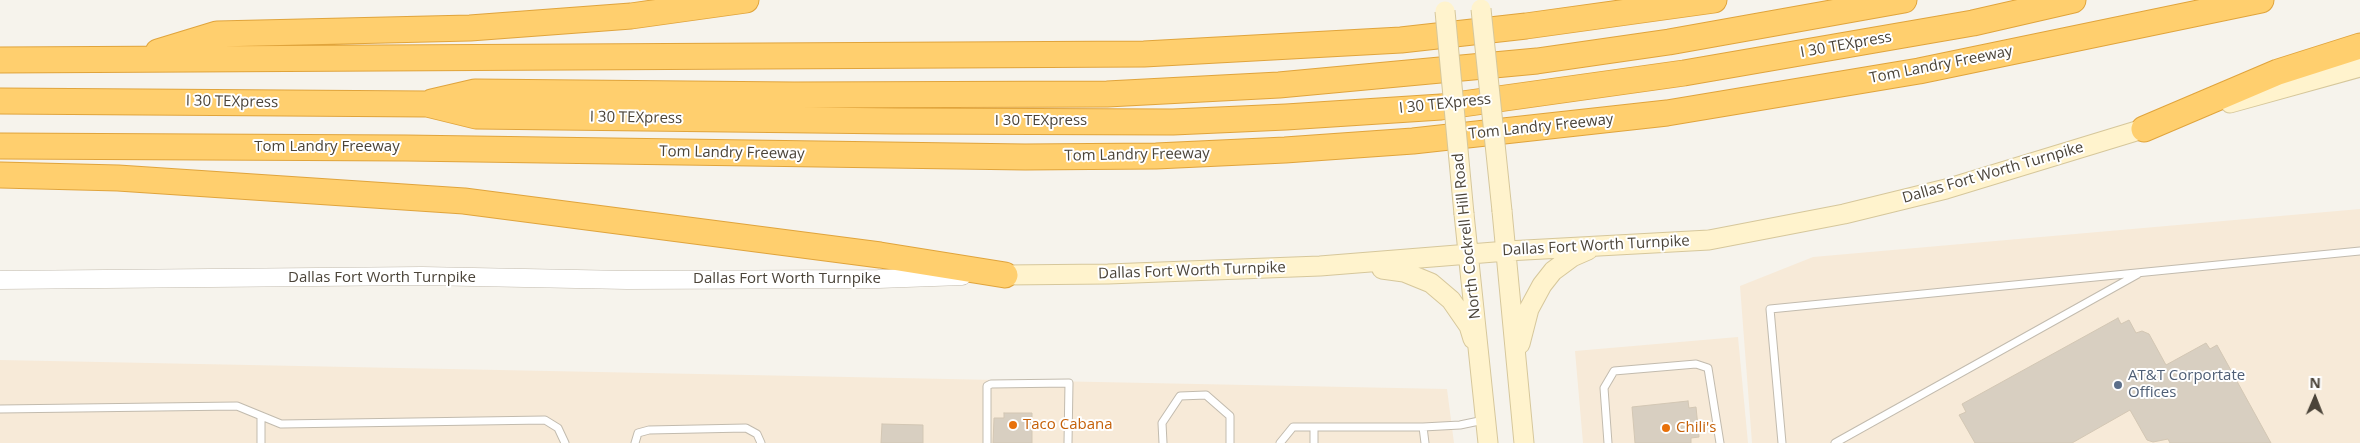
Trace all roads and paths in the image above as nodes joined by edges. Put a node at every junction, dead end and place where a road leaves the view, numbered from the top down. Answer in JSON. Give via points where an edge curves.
{"nodes":[{"id":1,"x":746,"y":0,"type":"edge"},
{"id":2,"x":1714,"y":0,"type":"edge"},
{"id":3,"x":1904,"y":0,"type":"edge"},
{"id":4,"x":2073,"y":0,"type":"edge"},
{"id":5,"x":2261,"y":0,"type":"edge"},
{"id":6,"x":1481,"y":4,"type":"edge"},
{"id":7,"x":1445,"y":5,"type":"edge"},
{"id":8,"x":2360,"y":46,"type":"edge"},
{"id":9,"x":0,"y":60,"type":"edge"},
{"id":10,"x":133,"y":60,"type":"junction"},
{"id":11,"x":2360,"y":67,"type":"edge"},
{"id":12,"x":0,"y":101,"type":"edge"},
{"id":13,"x":427,"y":104,"type":"junction"},
{"id":14,"x":2144,"y":129,"type":"junction"},
{"id":15,"x":0,"y":146,"type":"edge"},
{"id":16,"x":0,"y":175,"type":"edge"},
{"id":17,"x":1600,"y":246,"type":"junction"},
{"id":18,"x":2360,"y":251,"type":"edge"},
{"id":19,"x":1507,"y":252,"type":"junction"},
{"id":20,"x":1469,"y":254,"type":"junction"},
{"id":21,"x":1336,"y":265,"type":"junction"},
{"id":22,"x":2142,"y":272,"type":"junction"},
{"id":23,"x":1005,"y":275,"type":"junction"},
{"id":24,"x":0,"y":280,"type":"edge"},
{"id":25,"x":1516,"y":354,"type":"junction"},
{"id":26,"x":1480,"y":361,"type":"junction"},
{"id":27,"x":0,"y":409,"type":"edge"},
{"id":28,"x":261,"y":416,"type":"junction"},
{"id":29,"x":1486,"y":419,"type":"junction"},
{"id":30,"x":1314,"y":427,"type":"junction"},
{"id":31,"x":1423,"y":427,"type":"junction"},
{"id":32,"x":261,"y":443,"type":"edge"},
{"id":33,"x":566,"y":443,"type":"edge"},
{"id":34,"x":635,"y":443,"type":"edge"},
{"id":35,"x":761,"y":443,"type":"edge"},
{"id":36,"x":987,"y":443,"type":"edge"},
{"id":37,"x":1068,"y":443,"type":"edge"},
{"id":38,"x":1163,"y":443,"type":"edge"},
{"id":39,"x":1230,"y":443,"type":"edge"},
{"id":40,"x":1280,"y":443,"type":"edge"},
{"id":41,"x":1314,"y":443,"type":"edge"},
{"id":42,"x":1425,"y":443,"type":"edge"},
{"id":43,"x":1488,"y":443,"type":"edge"},
{"id":44,"x":1524,"y":443,"type":"edge"},
{"id":45,"x":1608,"y":443,"type":"edge"},
{"id":46,"x":1720,"y":443,"type":"edge"},
{"id":47,"x":1782,"y":443,"type":"edge"},
{"id":48,"x":1835,"y":443,"type":"edge"}],
"edges":[{"from":1,"to":10,"type":"highway","via":[[631,16],[470,28],[217,34]]},
{"from":2,"to":10,"type":"highway","via":[[1401,40],[1144,54]]},
{"from":3,"to":13,"type":"highway","via":[[1669,42],[1537,61],[1279,86],[1107,94],[475,92]]},
{"from":4,"to":13,"type":"highway","name":"I 30 TEXpress","via":[[1973,23],[1684,73],[1441,107],[1286,117],[1173,122],[476,116]]},
{"from":5,"to":15,"type":"highway","name":"Tom Landry Freeway","via":[[1919,71],[1668,113],[1412,141],[1285,150],[1156,156],[1025,157]]},
{"from":6,"to":19,"type":"main road","bridge":true},
{"from":7,"to":20,"type":"main road","name":"North Cockrell Hill Road","bridge":true},
{"from":8,"to":14,"type":"highway","via":[[2278,72]]},
{"from":9,"to":10,"type":"highway"},
{"from":11,"to":14,"type":"main road","name":"Dallas Fort Worth Turnpike"},
{"from":12,"to":13,"type":"highway","name":"I 30 TEXpress"},
{"from":14,"to":17,"type":"main road","name":"Dallas Fort Worth Turnpike","via":[[1946,189],[1844,214],[1709,240]]},
{"from":16,"to":23,"type":"highway","via":[[118,178],[464,201],[880,255]]},
{"from":17,"to":19,"type":"main road","name":"Dallas Fort Worth Turnpike"},
{"from":17,"to":25,"type":"main road","via":[[1572,257],[1553,271],[1529,309]]},
{"from":18,"to":22,"type":"lane"},
{"from":19,"to":20,"type":"main road","name":"Dallas Fort Worth Turnpike"},
{"from":19,"to":25,"type":"main road"},
{"from":20,"to":21,"type":"main road","name":"Dallas Fort Worth Turnpike"},
{"from":20,"to":26,"type":"main road","name":"North Cockrell Hill Road"},
{"from":21,"to":23,"type":"main road","name":"Dallas Fort Worth Turnpike"},
{"from":21,"to":26,"type":"main road","via":[[1404,272],[1431,283],[1451,300],[1469,326]]},
{"from":22,"to":47,"type":"lane","via":[[1770,309]]},
{"from":22,"to":48,"type":"lane"},
{"from":23,"to":24,"type":"street","name":"Dallas Fort Worth Turnpike","via":[[878,279],[627,280],[422,276]]},
{"from":25,"to":44,"type":"main road"},
{"from":26,"to":29,"type":"main road","name":"North Cockrell Hill Road"},
{"from":27,"to":28,"type":"lane","via":[[237,406]]},
{"from":28,"to":32,"type":"lane"},
{"from":28,"to":33,"type":"lane","via":[[281,424],[545,420],[558,428]]},
{"from":29,"to":31,"type":"lane","via":[[1460,426]]},
{"from":29,"to":43,"type":"main road","name":"North Cockrell Hill Road"},
{"from":30,"to":31,"type":"lane"},
{"from":30,"to":40,"type":"lane","via":[[1293,427]]},
{"from":30,"to":41,"type":"lane"},
{"from":31,"to":42,"type":"lane"},
{"from":34,"to":35,"type":"lane","via":[[638,433],[649,430],[746,428],[757,434]]},
{"from":36,"to":37,"type":"lane","via":[[987,386],[1069,383]]},
{"from":38,"to":39,"type":"lane","via":[[1162,423],[1180,396],[1206,395],[1230,416]]},
{"from":45,"to":46,"type":"lane","via":[[1604,388],[1614,372],[1696,364],[1708,368]]}]}
